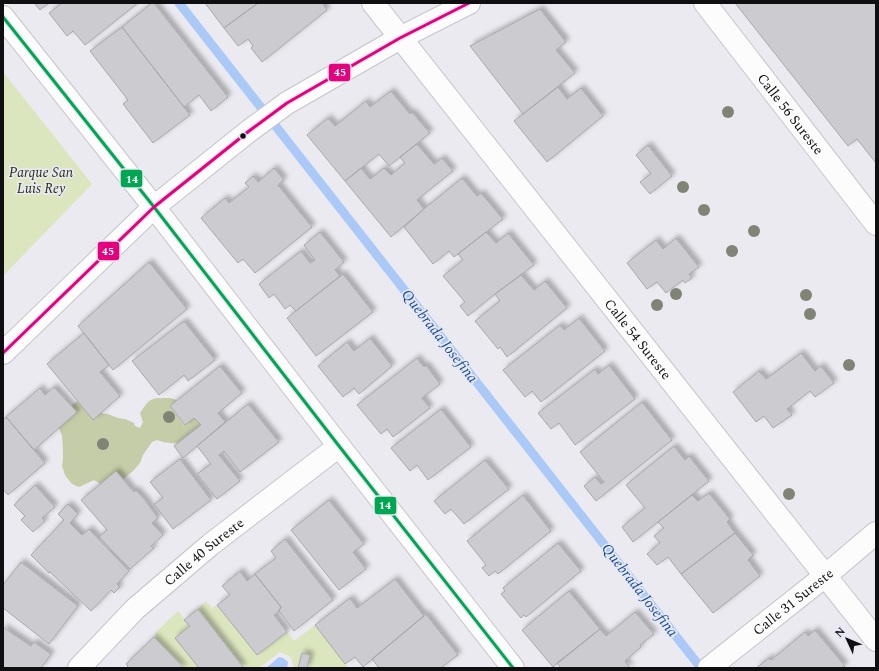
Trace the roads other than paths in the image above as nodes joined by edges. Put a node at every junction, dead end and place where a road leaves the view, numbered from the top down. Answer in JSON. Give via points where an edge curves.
{"nodes":[{"id":1,"x":373,"y":3,"type":"edge"},
{"id":2,"x":469,"y":3,"type":"edge"},
{"id":3,"x":705,"y":3,"type":"edge"},
{"id":4,"x":3,"y":17,"type":"edge"},
{"id":5,"x":400,"y":38,"type":"junction"},
{"id":6,"x":154,"y":207,"type":"junction"},
{"id":7,"x":876,"y":224,"type":"edge"},
{"id":8,"x":3,"y":353,"type":"edge"},
{"id":9,"x":339,"y":446,"type":"junction"},
{"id":10,"x":876,"y":533,"type":"edge"},
{"id":11,"x":825,"y":576,"type":"junction"},
{"id":12,"x":876,"y":640,"type":"edge"},
{"id":13,"x":714,"y":664,"type":"edge"},
{"id":14,"x":79,"y":668,"type":"edge"},
{"id":15,"x":513,"y":668,"type":"edge"}],
"edges":[{"from":1,"to":5,"type":"street","name":"Calle 54 Sureste"},
{"from":2,"to":5,"type":"street"},
{"from":3,"to":7,"type":"street","name":"Calle 56 Sureste"},
{"from":4,"to":6,"type":"street"},
{"from":5,"to":6,"type":"street","via":[[287,103]]},
{"from":5,"to":11,"type":"street","name":"Calle 54 Sureste"},
{"from":6,"to":8,"type":"street"},
{"from":6,"to":9,"type":"street"},
{"from":9,"to":14,"type":"street","name":"Calle 40 Sureste","via":[[210,545],[135,609]]},
{"from":9,"to":15,"type":"street"},
{"from":10,"to":11,"type":"street","name":"Calle 31 Sureste"},
{"from":11,"to":12,"type":"street","name":"Calle 54 Sureste"},
{"from":11,"to":13,"type":"street","name":"Calle 31 Sureste"}]}
